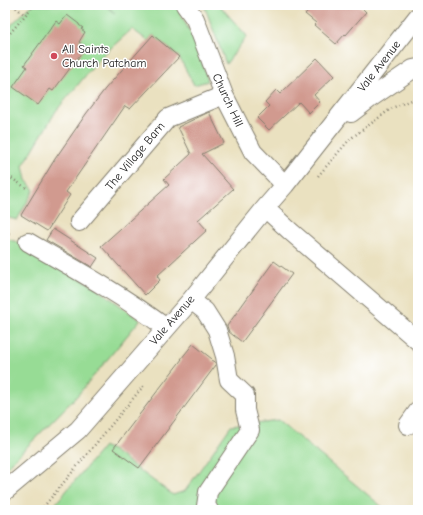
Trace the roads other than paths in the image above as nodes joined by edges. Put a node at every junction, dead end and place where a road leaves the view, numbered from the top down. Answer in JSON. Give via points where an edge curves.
{"nodes":[{"id":1,"x":185,"y":5,"type":"edge"},
{"id":2,"x":418,"y":16,"type":"edge"},
{"id":3,"x":418,"y":68,"type":"edge"},
{"id":4,"x":224,"y":95,"type":"junction"},
{"id":5,"x":325,"y":136,"type":"junction"},
{"id":6,"x":285,"y":186,"type":"junction"},
{"id":7,"x":265,"y":208,"type":"junction"},
{"id":8,"x":78,"y":222,"type":"dead end"},
{"id":9,"x":28,"y":242,"type":"dead end"},
{"id":10,"x":191,"y":300,"type":"junction"},
{"id":11,"x":166,"y":328,"type":"junction"},
{"id":12,"x":418,"y":341,"type":"edge"},
{"id":13,"x":5,"y":491,"type":"edge"},
{"id":14,"x":209,"y":510,"type":"edge"}],
"edges":[{"from":1,"to":4,"type":"street","name":"Church Hill","via":[[195,19]]},
{"from":2,"to":5,"type":"street","name":"Vale Avenue"},
{"from":3,"to":5,"type":"street","name":"Vale Avenue","via":[[372,96]]},
{"from":4,"to":6,"type":"street","name":"Church Hill","via":[[253,152]]},
{"from":4,"to":8,"type":"street","name":"The Village Barn","via":[[168,118]]},
{"from":5,"to":6,"type":"street","name":"Vale Avenue"},
{"from":6,"to":7,"type":"street","name":"Vale Avenue"},
{"from":7,"to":10,"type":"street","name":"Vale Avenue"},
{"from":7,"to":12,"type":"street"},
{"from":9,"to":11,"type":"street","via":[[145,312]]},
{"from":10,"to":11,"type":"street","name":"Vale Avenue"},
{"from":10,"to":14,"type":"street","via":[[205,311],[217,330],[229,380],[245,395],[245,410],[250,430],[208,492],[206,506]]},
{"from":11,"to":13,"type":"street","name":"Vale Avenue","via":[[78,430]]}]}
